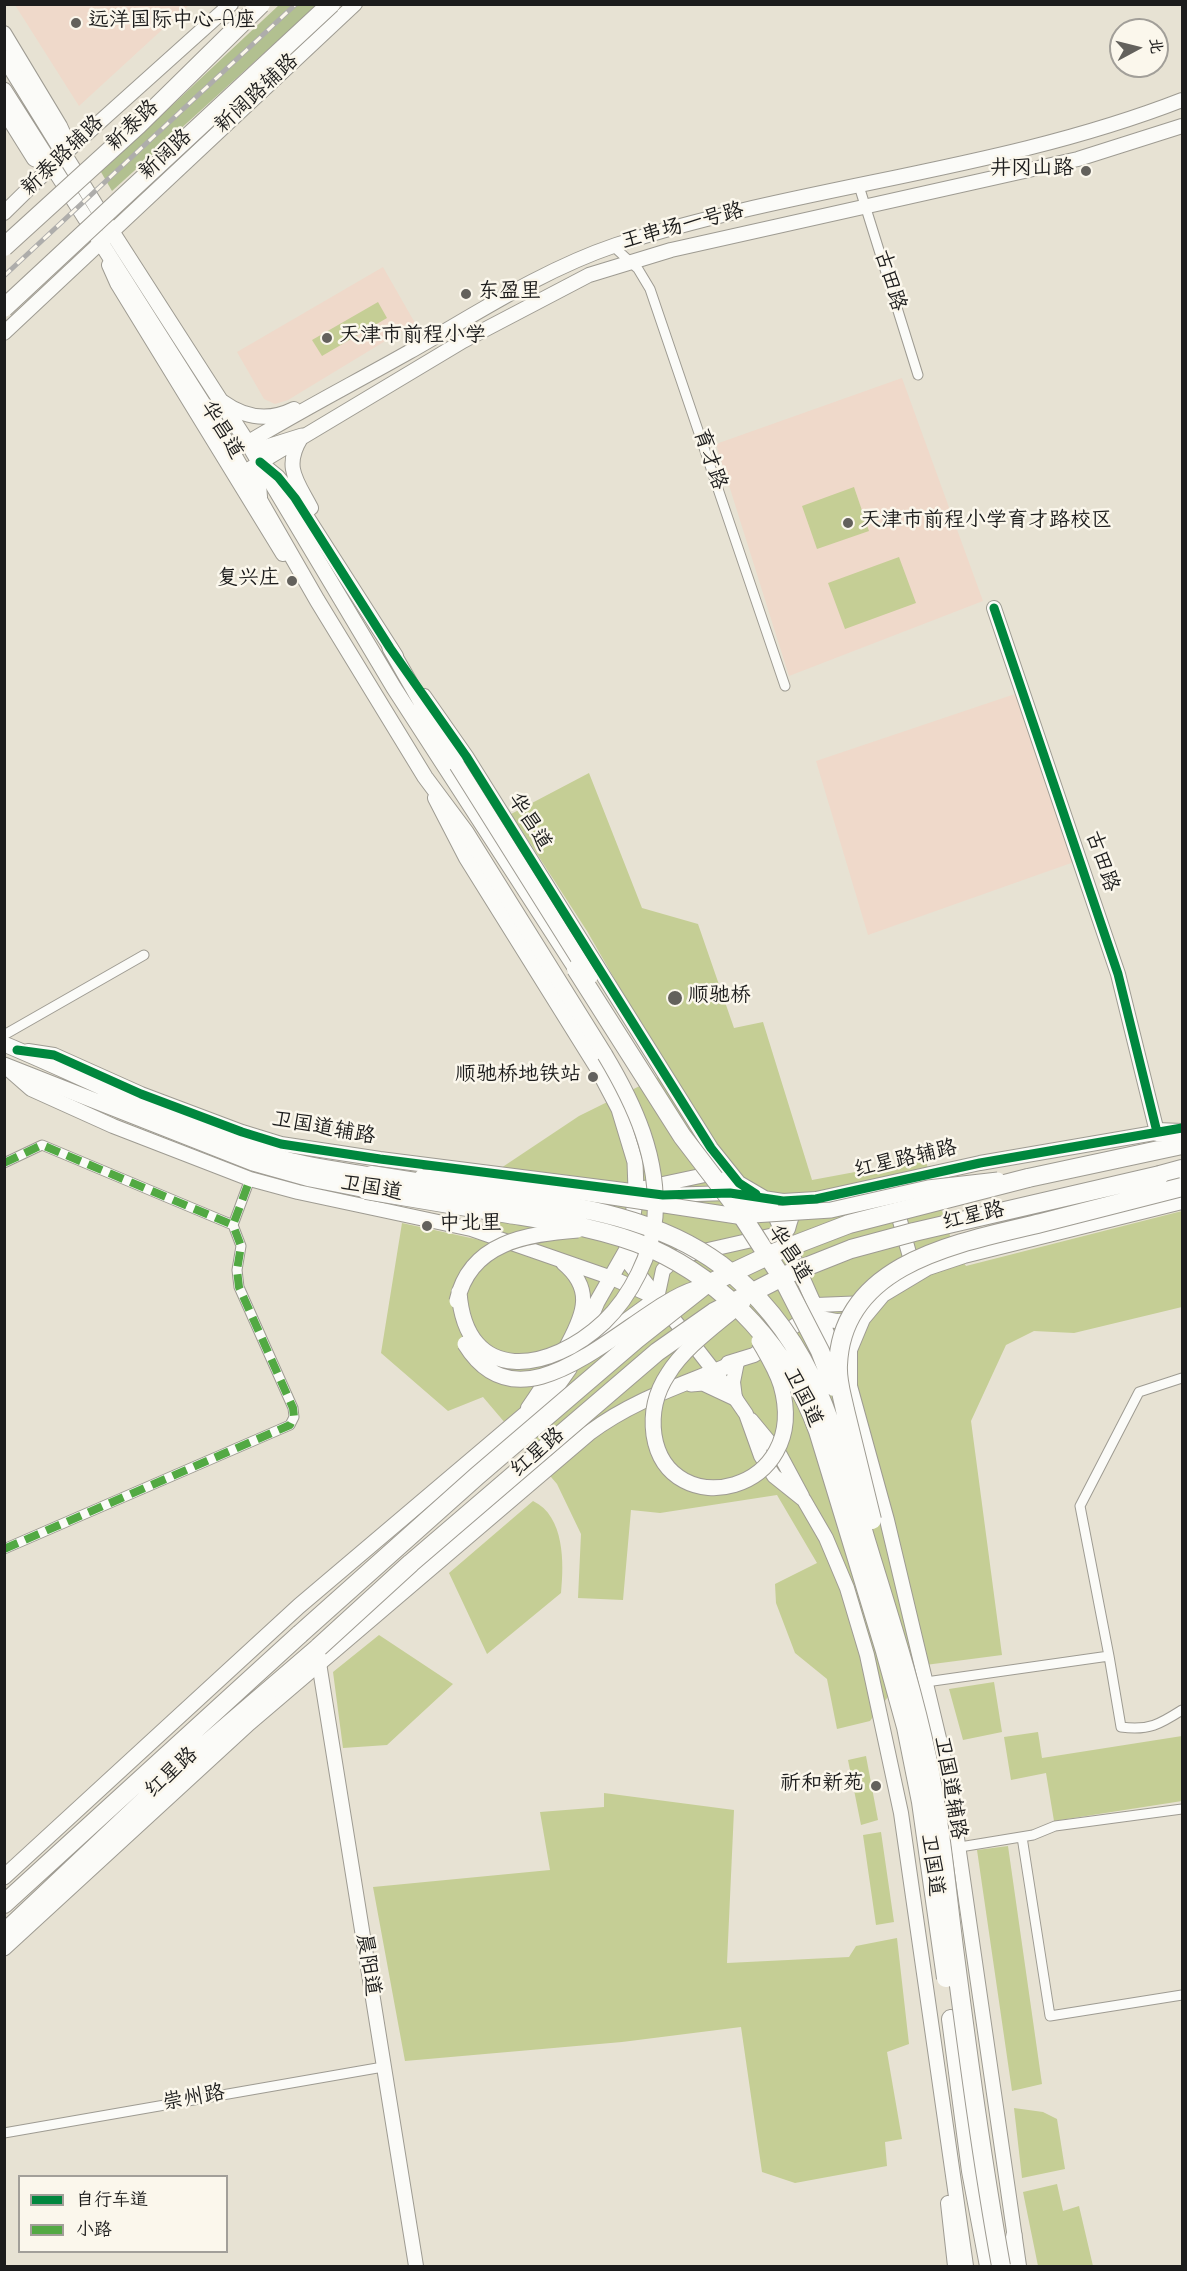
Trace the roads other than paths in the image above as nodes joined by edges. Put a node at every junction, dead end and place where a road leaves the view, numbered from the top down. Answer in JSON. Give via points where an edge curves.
{"nodes":[{"id":1,"x":231,"y":4,"type":"edge"},
{"id":2,"x":261,"y":4,"type":"edge"},
{"id":3,"x":331,"y":4,"type":"edge"},
{"id":4,"x":356,"y":4,"type":"edge"},
{"id":5,"x":4,"y":33,"type":"edge"},
{"id":6,"x":4,"y":57,"type":"edge"},
{"id":7,"x":4,"y":90,"type":"edge"},
{"id":8,"x":1178,"y":102,"type":"edge"},
{"id":9,"x":4,"y":111,"type":"edge"},
{"id":10,"x":1182,"y":126,"type":"edge"},
{"id":11,"x":64,"y":154,"type":"junction"},
{"id":12,"x":52,"y":167,"type":"junction"},
{"id":13,"x":859,"y":186,"type":"junction"},
{"id":14,"x":865,"y":207,"type":"junction"},
{"id":15,"x":4,"y":213,"type":"edge"},
{"id":16,"x":111,"y":232,"type":"junction"},
{"id":17,"x":100,"y":243,"type":"junction"},
{"id":18,"x":613,"y":246,"type":"junction"},
{"id":19,"x":4,"y":247,"type":"edge"},
{"id":20,"x":630,"y":262,"type":"junction"},
{"id":21,"x":4,"y":308,"type":"edge"},
{"id":22,"x":4,"y":333,"type":"edge"},
{"id":23,"x":408,"y":352,"type":"junction"},
{"id":24,"x":918,"y":375,"type":"dead end"},
{"id":25,"x":216,"y":397,"type":"junction"},
{"id":26,"x":303,"y":436,"type":"junction"},
{"id":27,"x":267,"y":447,"type":"junction"},
{"id":28,"x":240,"y":448,"type":"junction"},
{"id":29,"x":260,"y":462,"type":"junction"},
{"id":30,"x":240,"y":474,"type":"junction"},
{"id":31,"x":260,"y":497,"type":"junction"},
{"id":32,"x":334,"y":556,"type":"junction"},
{"id":33,"x":317,"y":600,"type":"junction"},
{"id":34,"x":994,"y":608,"type":"dead end"},
{"id":35,"x":390,"y":648,"type":"junction"},
{"id":36,"x":785,"y":686,"type":"dead end"},
{"id":37,"x":425,"y":777,"type":"junction"},
{"id":38,"x":144,"y":955,"type":"dead end"},
{"id":39,"x":576,"y":969,"type":"joint"},
{"id":40,"x":4,"y":1035,"type":"edge"},
{"id":41,"x":11,"y":1047,"type":"edge"},
{"id":42,"x":4,"y":1065,"type":"edge"},
{"id":43,"x":42,"y":1070,"type":"junction"},
{"id":44,"x":600,"y":1073,"type":"joint"},
{"id":45,"x":1182,"y":1128,"type":"edge"},
{"id":46,"x":1182,"y":1133,"type":"edge"},
{"id":47,"x":1160,"y":1140,"type":"junction"},
{"id":48,"x":1182,"y":1145,"type":"edge"},
{"id":49,"x":4,"y":1163,"type":"edge"},
{"id":50,"x":1182,"y":1169,"type":"edge"},
{"id":51,"x":728,"y":1170,"type":"junction"},
{"id":52,"x":482,"y":1171,"type":"junction"},
{"id":53,"x":1028,"y":1178,"type":"junction"},
{"id":54,"x":250,"y":1179,"type":"junction"},
{"id":55,"x":368,"y":1182,"type":"junction"},
{"id":56,"x":889,"y":1184,"type":"junction"},
{"id":57,"x":1182,"y":1187,"type":"edge"},
{"id":58,"x":636,"y":1190,"type":"junction"},
{"id":59,"x":816,"y":1199,"type":"junction"},
{"id":60,"x":768,"y":1200,"type":"junction"},
{"id":61,"x":1182,"y":1202,"type":"edge"},
{"id":62,"x":784,"y":1214,"type":"junction"},
{"id":63,"x":233,"y":1225,"type":"junction"},
{"id":64,"x":471,"y":1229,"type":"junction"},
{"id":65,"x":591,"y":1229,"type":"junction"},
{"id":66,"x":783,"y":1233,"type":"junction"},
{"id":67,"x":630,"y":1244,"type":"junction"},
{"id":68,"x":561,"y":1261,"type":"junction"},
{"id":69,"x":915,"y":1274,"type":"junction"},
{"id":70,"x":612,"y":1278,"type":"junction"},
{"id":71,"x":704,"y":1286,"type":"junction"},
{"id":72,"x":759,"y":1288,"type":"junction"},
{"id":73,"x":459,"y":1292,"type":"junction"},
{"id":74,"x":657,"y":1298,"type":"junction"},
{"id":75,"x":875,"y":1304,"type":"junction"},
{"id":76,"x":742,"y":1312,"type":"junction"},
{"id":77,"x":588,"y":1313,"type":"junction"},
{"id":78,"x":815,"y":1313,"type":"junction"},
{"id":79,"x":863,"y":1319,"type":"junction"},
{"id":80,"x":573,"y":1359,"type":"junction"},
{"id":81,"x":737,"y":1362,"type":"junction"},
{"id":82,"x":710,"y":1366,"type":"junction"},
{"id":83,"x":1182,"y":1378,"type":"edge"},
{"id":84,"x":682,"y":1386,"type":"junction"},
{"id":85,"x":850,"y":1386,"type":"junction"},
{"id":86,"x":735,"y":1398,"type":"junction"},
{"id":87,"x":525,"y":1412,"type":"junction"},
{"id":88,"x":848,"y":1422,"type":"junction"},
{"id":89,"x":494,"y":1438,"type":"junction"},
{"id":90,"x":530,"y":1483,"type":"junction"},
{"id":91,"x":884,"y":1510,"type":"junction"},
{"id":92,"x":826,"y":1538,"type":"junction"},
{"id":93,"x":4,"y":1549,"type":"edge"},
{"id":94,"x":887,"y":1599,"type":"junction"},
{"id":95,"x":269,"y":1648,"type":"junction"},
{"id":96,"x":319,"y":1655,"type":"junction"},
{"id":97,"x":1109,"y":1656,"type":"junction"},
{"id":98,"x":298,"y":1681,"type":"junction"},
{"id":99,"x":926,"y":1682,"type":"junction"},
{"id":100,"x":274,"y":1684,"type":"junction"},
{"id":101,"x":1182,"y":1710,"type":"edge"},
{"id":102,"x":937,"y":1726,"type":"junction"},
{"id":103,"x":887,"y":1738,"type":"junction"},
{"id":104,"x":1182,"y":1809,"type":"edge"},
{"id":105,"x":1022,"y":1837,"type":"junction"},
{"id":106,"x":960,"y":1847,"type":"junction"},
{"id":107,"x":4,"y":1877,"type":"edge"},
{"id":108,"x":4,"y":1904,"type":"edge"},
{"id":109,"x":4,"y":1933,"type":"edge"},
{"id":110,"x":972,"y":1944,"type":"junction"},
{"id":111,"x":4,"y":1948,"type":"edge"},
{"id":112,"x":920,"y":1951,"type":"junction"},
{"id":113,"x":1182,"y":1995,"type":"edge"},
{"id":114,"x":380,"y":2067,"type":"junction"},
{"id":115,"x":4,"y":2133,"type":"edge"},
{"id":116,"x":952,"y":2168,"type":"junction"},
{"id":117,"x":1014,"y":2235,"type":"junction"},
{"id":118,"x":409,"y":2266,"type":"edge"},
{"id":119,"x":416,"y":2266,"type":"edge"},
{"id":120,"x":955,"y":2266,"type":"edge"},
{"id":121,"x":966,"y":2266,"type":"edge"},
{"id":122,"x":988,"y":2266,"type":"edge"},
{"id":123,"x":1001,"y":2266,"type":"edge"},
{"id":124,"x":1008,"y":2266,"type":"edge"},
{"id":125,"x":1019,"y":2266,"type":"edge"}],
"edges":[{"from":1,"to":11,"type":"street","name":"新泰路辅路"},
{"from":2,"to":19,"type":"highway","name":"新泰路","bridge":true,"via":[[138,125]]},
{"from":3,"to":21,"type":"highway","name":"新阔路","bridge":true},
{"from":4,"to":16,"type":"street","name":"新阔路辅路"},
{"from":5,"to":11,"type":"street","via":[[60,126],[65,137]]},
{"from":6,"to":11,"type":"main road","name":"华昌道"},
{"from":7,"to":12,"type":"main road","name":"华昌道"},
{"from":8,"to":13,"type":"street","name":"王串场一号路","via":[[1125,122],[1016,153]]},
{"from":9,"to":12,"type":"street","via":[[34,159]]},
{"from":10,"to":14,"type":"street","name":"王串场一号路","via":[[1078,159]]},
{"from":11,"to":12,"type":"street","name":"新泰路辅路"},
{"from":11,"to":16,"type":"main road","name":"华昌道"},
{"from":12,"to":15,"type":"street","name":"新泰路辅路"},
{"from":12,"to":17,"type":"main road","name":"华昌道"},
{"from":13,"to":14,"type":"street","name":"古田路"},
{"from":13,"to":18,"type":"street","name":"王串场一号路","via":[[660,231]]},
{"from":14,"to":20,"type":"street","name":"王串场一号路"},
{"from":14,"to":24,"type":"street","name":"古田路"},
{"from":16,"to":17,"type":"street","name":"新阔路辅路"},
{"from":16,"to":25,"type":"main road","name":"华昌道"},
{"from":17,"to":22,"type":"street","name":"新阔路辅路"},
{"from":17,"to":28,"type":"main road","name":"华昌道","via":[[216,424]]},
{"from":17,"to":28,"type":"street","via":[[117,283]]},
{"from":18,"to":20,"type":"street","name":"育才路"},
{"from":18,"to":23,"type":"street","name":"王串场一号路","via":[[520,288]]},
{"from":20,"to":26,"type":"street","name":"王串场一号路","via":[[589,275],[525,306]]},
{"from":20,"to":36,"type":"street","name":"育才路","via":[[646,278]]},
{"from":23,"to":25,"type":"street","via":[[377,363],[282,414],[248,416]]},
{"from":23,"to":27,"type":"street","via":[[378,377],[284,430]]},
{"from":23,"to":28,"type":"street","name":"王串场一号路"},
{"from":25,"to":28,"type":"main road","name":"华昌道"},
{"from":26,"to":27,"type":"main road"},
{"from":26,"to":29,"type":"street","name":"王串场一号路"},
{"from":26,"to":32,"type":"street","via":[[292,455],[293,472]]},
{"from":27,"to":28,"type":"main road"},
{"from":27,"to":29,"type":"street"},
{"from":28,"to":29,"type":"main road","name":"华昌道"},
{"from":28,"to":30,"type":"main road","name":"华昌道"},
{"from":29,"to":30,"type":"street","name":"王串场一号路"},
{"from":29,"to":31,"type":"street"},
{"from":29,"to":32,"type":"street","name":"华昌道","via":[[295,498]]},
{"from":29,"to":39,"type":"main road","name":"华昌道","via":[[394,688]]},
{"from":30,"to":31,"type":"main road","name":"华昌道"},
{"from":30,"to":33,"type":"street","via":[[271,535]]},
{"from":31,"to":33,"type":"main road","name":"华昌道"},
{"from":32,"to":35,"type":"street","name":"华昌道"},
{"from":33,"to":37,"type":"main road","name":"华昌道"},
{"from":34,"to":47,"type":"street","name":"古田路","via":[[1118,974]]},
{"from":35,"to":51,"type":"street","name":"华昌道","via":[[466,756],[704,1138]]},
{"from":35,"to":62,"type":"main road","name":"华昌道","bridge":true,"via":[[456,765],[685,1127],[718,1172],[746,1201]]},
{"from":37,"to":44,"type":"street","name":"华昌道","via":[[466,858]]},
{"from":37,"to":73,"type":"main road","name":"华昌道","bridge":true,"via":[[450,807],[616,1073],[632,1103],[648,1149],[655,1192],[655,1216],[647,1253],[620,1303],[597,1328],[553,1356],[508,1362],[483,1350],[465,1326]]},
{"from":38,"to":40,"type":"street"},
{"from":39,"to":88,"type":"highway","name":"华昌道","bridge":true,"via":[[682,1136],[784,1281],[820,1352]]},
{"from":41,"to":43,"type":"main road","name":"卫国道"},
{"from":41,"to":52,"type":"street","name":"卫国道辅路","via":[[54,1055],[141,1094],[281,1144]]},
{"from":42,"to":43,"type":"main road","name":"卫国道"},
{"from":42,"to":54,"type":"street","via":[[31,1089],[113,1126]]},
{"from":43,"to":55,"type":"main road","name":"卫国道","via":[[263,1152]]},
{"from":44,"to":58,"type":"main road","via":[[632,1146]]},
{"from":45,"to":47,"type":"street","name":"红星路辅路"},
{"from":46,"to":47,"type":"highway"},
{"from":47,"to":48,"type":"highway","name":"红星路"},
{"from":47,"to":53,"type":"highway","name":"红星路"},
{"from":47,"to":56,"type":"street","name":"红星路辅路","via":[[980,1163]]},
{"from":49,"to":63,"type":"street","via":[[42,1145]]},
{"from":50,"to":72,"type":"highway","name":"红星路","bridge":true,"via":[[851,1249]]},
{"from":51,"to":58,"type":"street"},
{"from":51,"to":60,"type":"street","name":"华昌道","via":[[739,1183]]},
{"from":52,"to":58,"type":"street","name":"卫国道辅路"},
{"from":52,"to":64,"type":"street"},
{"from":53,"to":62,"type":"main road","bridge":true,"via":[[928,1188],[848,1207]]},
{"from":53,"to":71,"type":"highway","name":"红星路","bridge":true,"via":[[849,1224]]},
{"from":54,"to":63,"type":"street"},
{"from":54,"to":64,"type":"street"},
{"from":55,"to":62,"type":"main road","bridge":true,"via":[[449,1177],[527,1184],[737,1216]]},
{"from":55,"to":65,"type":"highway","name":"卫国道","bridge":true},
{"from":55,"to":94,"type":"highway","name":"卫国道","bridge":true,"via":[[538,1201],[622,1217],[675,1237],[721,1265],[775,1319],[799,1350],[815,1380]]},
{"from":56,"to":59,"type":"street","name":"红星路辅路"},
{"from":56,"to":69,"type":"street"},
{"from":57,"to":88,"type":"highway","bridge":true,"via":[[951,1245],[917,1258],[886,1278],[861,1302],[841,1344],[838,1378]]},
{"from":58,"to":60,"type":"street","name":"红星路辅路","via":[[672,1195],[729,1193]]},
{"from":58,"to":67,"type":"main road"},
{"from":59,"to":60,"type":"street","name":"红星路辅路"},
{"from":59,"to":66,"type":"street","name":"红星路辅路","via":[[789,1216],[788,1229]]},
{"from":60,"to":66,"type":"street"},
{"from":61,"to":69,"type":"street","via":[[964,1256]]},
{"from":63,"to":93,"type":"street","via":[[242,1246],[237,1270],[239,1287],[293,1408],[290,1425]]},
{"from":64,"to":68,"type":"street"},
{"from":65,"to":73,"type":"main road","bridge":true,"via":[[532,1235],[497,1246],[470,1270]]},
{"from":65,"to":76,"type":"highway","name":"卫国道","bridge":true,"via":[[673,1259],[706,1280]]},
{"from":66,"to":74,"type":"street","via":[[677,1257],[663,1270]]},
{"from":66,"to":78,"type":"street"},
{"from":67,"to":70,"type":"main road"},
{"from":67,"to":74,"type":"main road","via":[[634,1272]]},
{"from":68,"to":70,"type":"street"},
{"from":68,"to":77,"type":"street","via":[[581,1286]]},
{"from":69,"to":75,"type":"street"},
{"from":70,"to":74,"type":"street"},
{"from":70,"to":77,"type":"main road"},
{"from":71,"to":73,"type":"main road","bridge":true,"via":[[653,1309],[567,1368],[545,1376],[519,1378],[495,1371],[470,1352],[458,1326]]},
{"from":71,"to":95,"type":"highway","name":"红星路","bridge":true,"via":[[486,1468],[300,1634]]},
{"from":72,"to":76,"type":"main road","bridge":true,"via":[[679,1359],[656,1401],[653,1428],[659,1451],[675,1473],[701,1486],[737,1486],[759,1473],[776,1453],[784,1429],[781,1384]]},
{"from":72,"to":96,"type":"highway","name":"红星路","bridge":true,"via":[[698,1322],[657,1352],[420,1556]]},
{"from":74,"to":80,"type":"street"},
{"from":74,"to":82,"type":"street"},
{"from":75,"to":78,"type":"street","via":[[854,1302]]},
{"from":75,"to":79,"type":"street"},
{"from":76,"to":122,"type":"highway","name":"卫国道","bridge":true,"via":[[778,1354],[809,1407],[898,1693],[921,1802],[971,2171]]},
{"from":77,"to":80,"type":"main road"},
{"from":77,"to":87,"type":"street"},
{"from":78,"to":79,"type":"street","via":[[847,1321]]},
{"from":78,"to":81,"type":"street","via":[[754,1355]]},
{"from":78,"to":85,"type":"street"},
{"from":79,"to":85,"type":"street","name":"卫国道辅路","via":[[850,1350]]},
{"from":80,"to":87,"type":"main road","via":[[560,1383]]},
{"from":81,"to":82,"type":"main road"},
{"from":81,"to":86,"type":"street"},
{"from":82,"to":84,"type":"main road"},
{"from":82,"to":86,"type":"street"},
{"from":83,"to":97,"type":"street","via":[[1139,1392],[1080,1506]]},
{"from":84,"to":86,"type":"main road","via":[[703,1383]]},
{"from":84,"to":90,"type":"main road","via":[[617,1412]]},
{"from":85,"to":91,"type":"street","name":"卫国道辅路"},
{"from":86,"to":92,"type":"street","via":[[746,1414],[761,1456],[774,1476],[804,1500]]},
{"from":87,"to":89,"type":"main road"},
{"from":88,"to":94,"type":"highway","name":"卫国道","bridge":true,"via":[[882,1559]]},
{"from":89,"to":90,"type":"street"},
{"from":89,"to":95,"type":"main road","via":[[285,1618]]},
{"from":90,"to":96,"type":"main road"},
{"from":91,"to":92,"type":"street"},
{"from":91,"to":99,"type":"street","name":"卫国道辅路"},
{"from":92,"to":103,"type":"street","via":[[853,1606]]},
{"from":94,"to":123,"type":"highway","name":"卫国道","bridge":true,"via":[[932,1785],[983,2167]]},
{"from":95,"to":107,"type":"main road"},
{"from":95,"to":108,"type":"highway","name":"红星路","via":[[254,1675]]},
{"from":96,"to":98,"type":"main road"},
{"from":96,"to":100,"type":"highway","name":"红星路"},
{"from":96,"to":114,"type":"street","name":"晨阳道"},
{"from":97,"to":99,"type":"street"},
{"from":97,"to":101,"type":"street","via":[[1121,1726],[1156,1726]]},
{"from":98,"to":100,"type":"highway"},
{"from":98,"to":111,"type":"main road"},
{"from":98,"to":114,"type":"street","name":"晨阳道","via":[[311,1686],[318,1695]]},
{"from":99,"to":102,"type":"street","name":"卫国道辅路"},
{"from":100,"to":109,"type":"highway","name":"红星路"},
{"from":102,"to":103,"type":"street"},
{"from":102,"to":106,"type":"street","name":"卫国道辅路"},
{"from":103,"to":112,"type":"street"},
{"from":104,"to":105,"type":"street","via":[[1055,1826]]},
{"from":105,"to":106,"type":"street"},
{"from":105,"to":113,"type":"street","via":[[1050,2016]]},
{"from":106,"to":110,"type":"street","name":"卫国道辅路"},
{"from":110,"to":112,"type":"street"},
{"from":110,"to":117,"type":"street","name":"卫国道辅路"},
{"from":112,"to":116,"type":"street"},
{"from":114,"to":115,"type":"street","name":"崇州路"},
{"from":114,"to":118,"type":"street","name":"晨阳道"},
{"from":114,"to":119,"type":"street","name":"晨阳道"},
{"from":116,"to":120,"type":"street","via":[[947,2202]]},
{"from":116,"to":121,"type":"street"},
{"from":117,"to":124,"type":"main road"},
{"from":117,"to":125,"type":"street","name":"卫国道辅路"}]}
